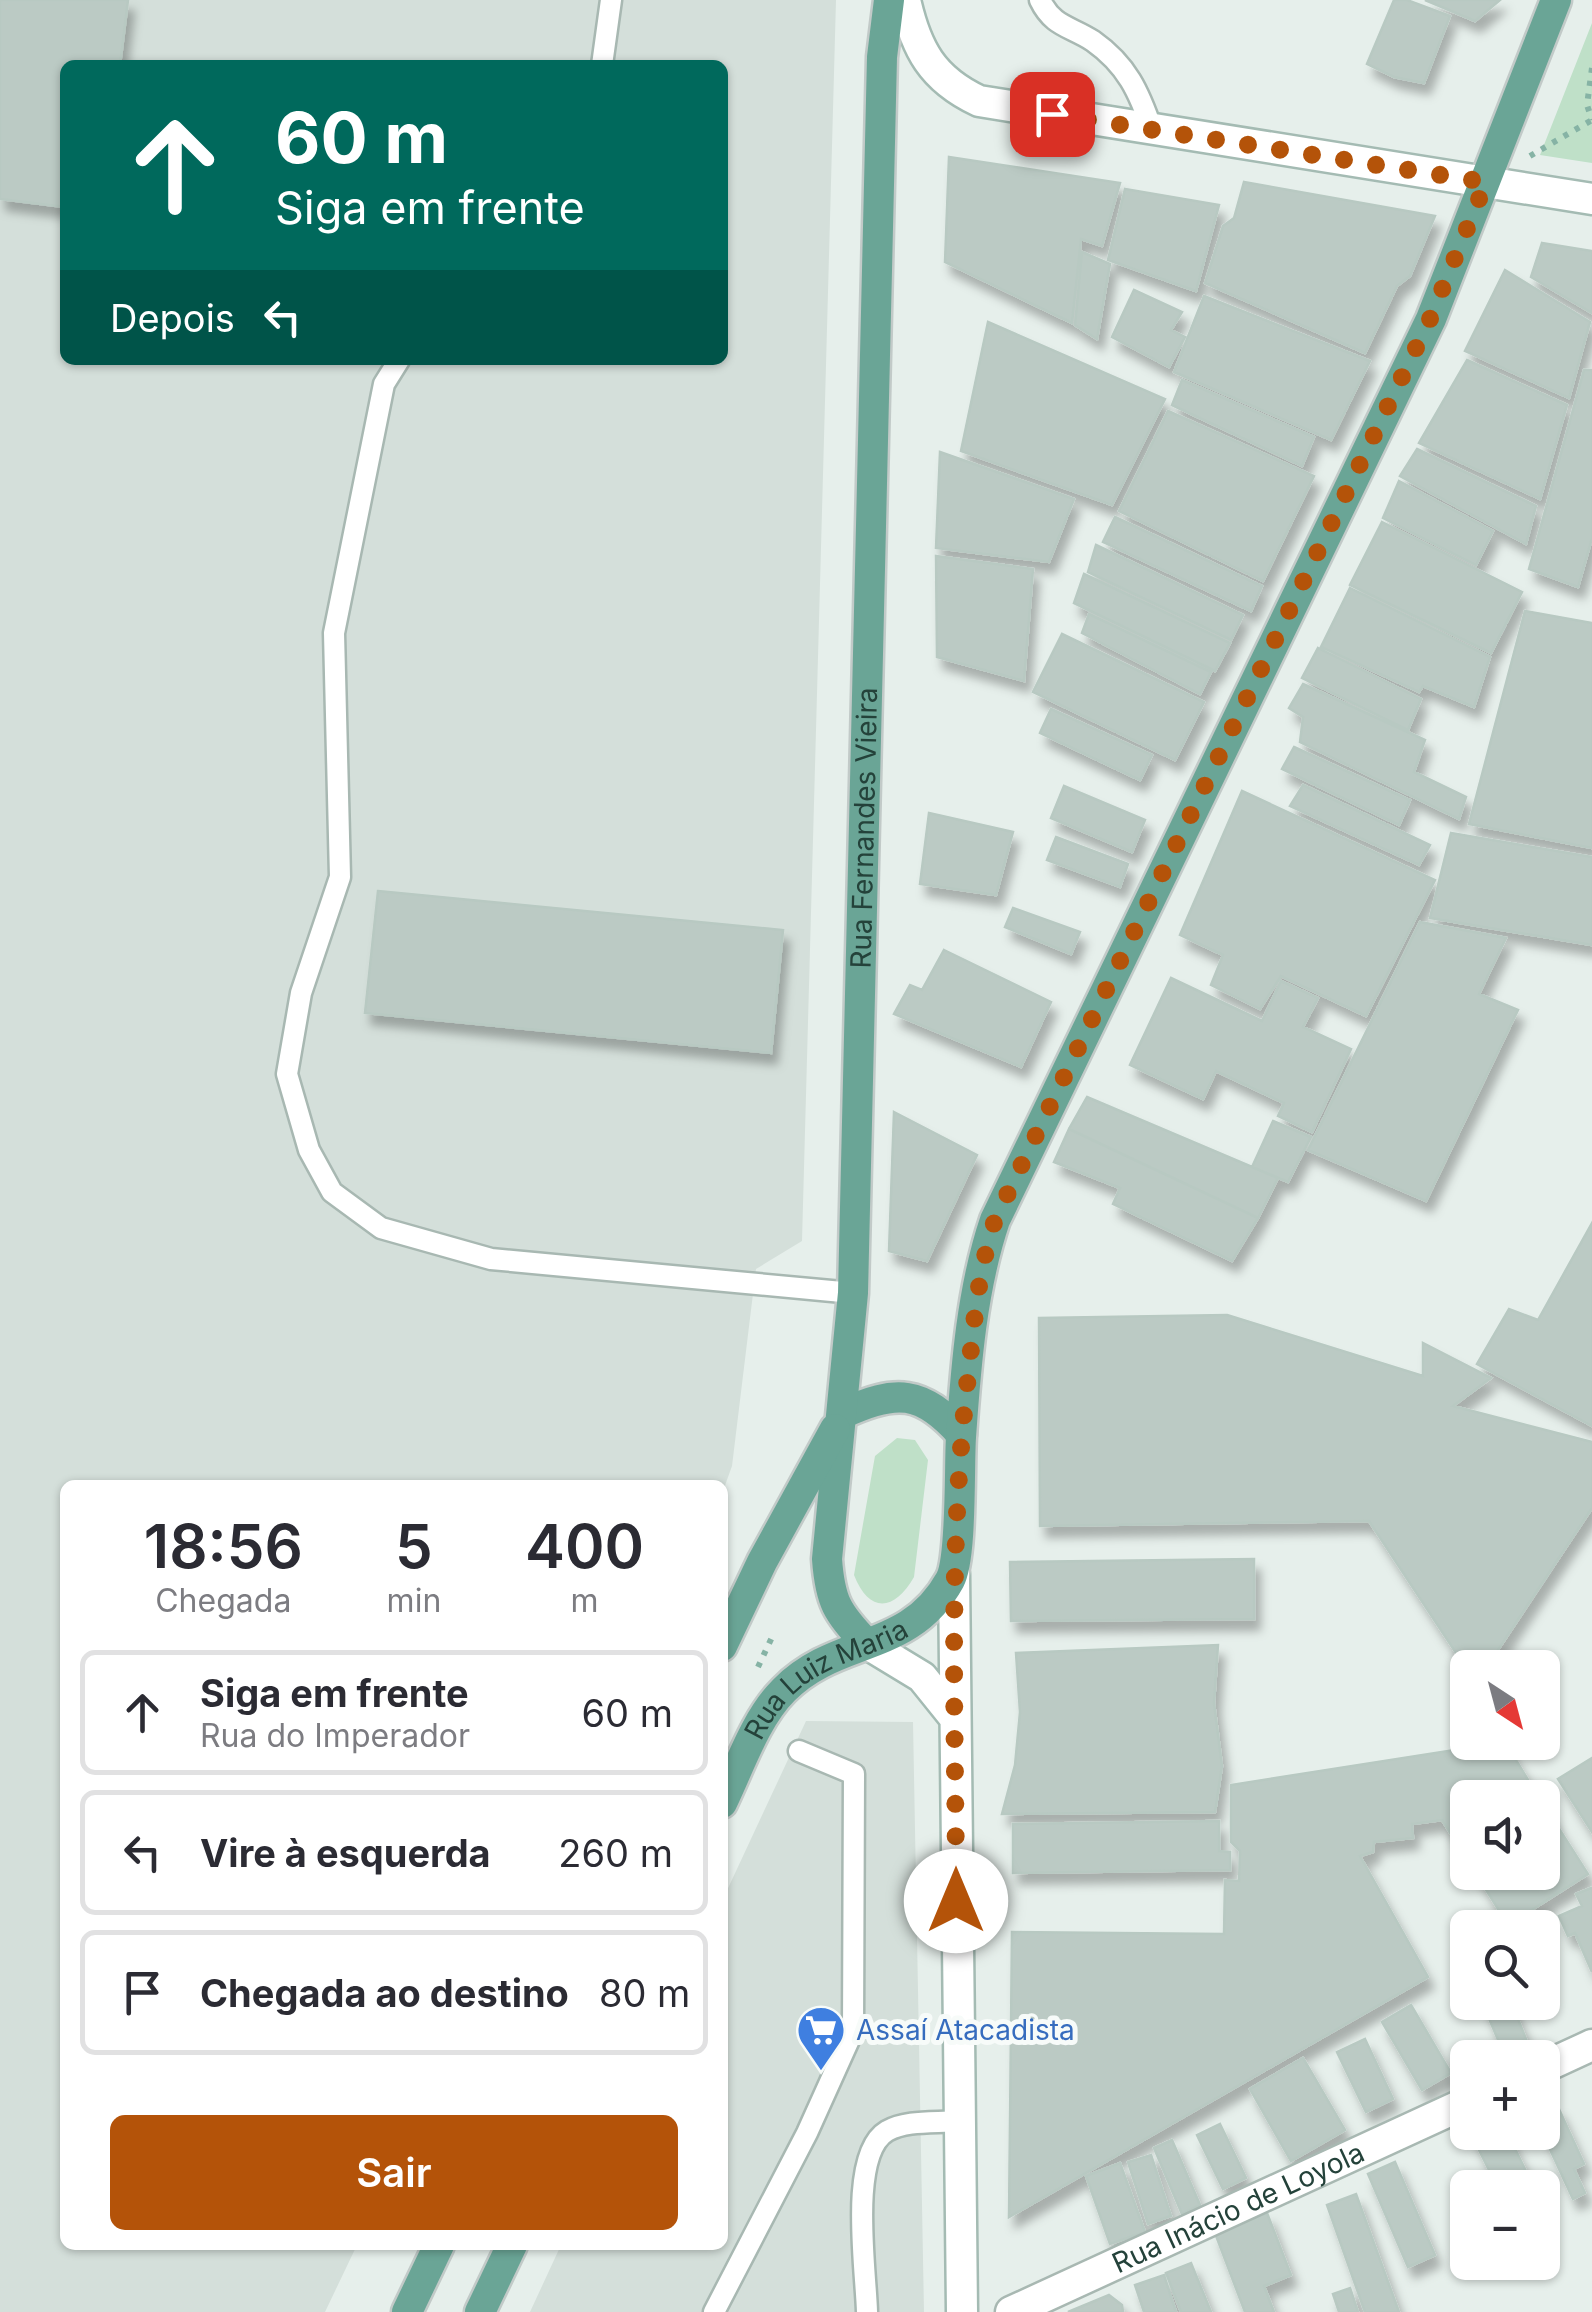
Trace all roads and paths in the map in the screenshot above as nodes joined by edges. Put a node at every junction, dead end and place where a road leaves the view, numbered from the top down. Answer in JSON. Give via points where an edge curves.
{"nodes":[{"id":1,"x":611,"y":0,"type":"edge"},
{"id":2,"x":889,"y":0,"type":"edge"},
{"id":3,"x":905,"y":0,"type":"edge"},
{"id":4,"x":1040,"y":0,"type":"edge"},
{"id":5,"x":1556,"y":0,"type":"edge"},
{"id":6,"x":603,"y":60,"type":"edge"},
{"id":7,"x":1592,"y":68,"type":"edge"},
{"id":8,"x":1592,"y":120,"type":"edge"},
{"id":9,"x":1152,"y":130,"type":"junction"},
{"id":10,"x":1486,"y":182,"type":"junction"},
{"id":11,"x":1592,"y":199,"type":"edge"},
{"id":12,"x":396,"y":365,"type":"edge"},
{"id":13,"x":853,"y":1293,"type":"junction"},
{"id":14,"x":844,"y":1413,"type":"junction"},
{"id":15,"x":961,"y":1434,"type":"junction"},
{"id":16,"x":954,"y":1574,"type":"junction"},
{"id":17,"x":728,"y":1633,"type":"edge"},
{"id":18,"x":866,"y":1643,"type":"junction"},
{"id":19,"x":955,"y":1718,"type":"junction"},
{"id":20,"x":799,"y":1750,"type":"dead end"},
{"id":21,"x":728,"y":1790,"type":"edge"},
{"id":22,"x":1592,"y":2045,"type":"edge"},
{"id":23,"x":1560,"y":2060,"type":"edge"},
{"id":24,"x":1450,"y":2110,"type":"edge"},
{"id":25,"x":956,"y":2122,"type":"junction"},
{"id":26,"x":437,"y":2250,"type":"edge"},
{"id":27,"x":510,"y":2250,"type":"edge"},
{"id":28,"x":407,"y":2312,"type":"edge"},
{"id":29,"x":480,"y":2312,"type":"edge"},
{"id":30,"x":714,"y":2312,"type":"edge"},
{"id":31,"x":867,"y":2312,"type":"edge"},
{"id":32,"x":962,"y":2312,"type":"edge"},
{"id":33,"x":1011,"y":2312,"type":"edge"}],
"edges":[{"from":1,"to":6,"type":"lane"},
{"from":2,"to":13,"type":"main road","name":"Rua Fernandes Vieira","via":[[864,690]]},
{"from":3,"to":9,"type":"main road","via":[[926,63],[951,88],[978,101]]},
{"from":4,"to":9,"type":"lane","via":[[1054,24],[1120,62],[1136,82]]},
{"from":5,"to":10,"type":"main road"},
{"from":7,"to":8,"type":"path"},
{"from":8,"to":10,"type":"path"},
{"from":9,"to":10,"type":"main road"},
{"from":10,"to":11,"type":"main road"},
{"from":10,"to":15,"type":"main road","via":[[1430,319],[995,1220],[981,1262]]},
{"from":12,"to":13,"type":"lane","via":[[384,384],[334,633],[340,877],[301,993],[287,1074],[309,1150],[332,1192],[380,1228],[491,1259]]},
{"from":13,"to":14,"type":"main road","name":"Rua Fernandes Vieira"},
{"from":14,"to":15,"type":"main road","via":[[872,1400],[918,1399]]},
{"from":14,"to":17,"type":"main road"},
{"from":14,"to":18,"type":"main road","name":"Rua Fernandes Vieira","via":[[830,1594],[842,1619]]},
{"from":15,"to":16,"type":"main road"},
{"from":16,"to":18,"type":"main road","name":"Rua Luiz Maria","via":[[920,1620]]},
{"from":16,"to":19,"type":"main road"},
{"from":18,"to":19,"type":"main road","via":[[922,1677]]},
{"from":18,"to":21,"type":"main road","name":"Rua Luiz Maria","via":[[783,1690]]},
{"from":19,"to":25,"type":"main road"},
{"from":20,"to":30,"type":"lane","via":[[854,1774],[853,2031]]},
{"from":22,"to":23,"type":"main road"},
{"from":24,"to":33,"type":"main road","name":"Rua Inácio de Loyola"},
{"from":25,"to":31,"type":"lane","via":[[900,2125],[872,2142],[863,2170]]},
{"from":25,"to":32,"type":"main road"},
{"from":26,"to":28,"type":"main road"},
{"from":27,"to":29,"type":"main road"}]}
